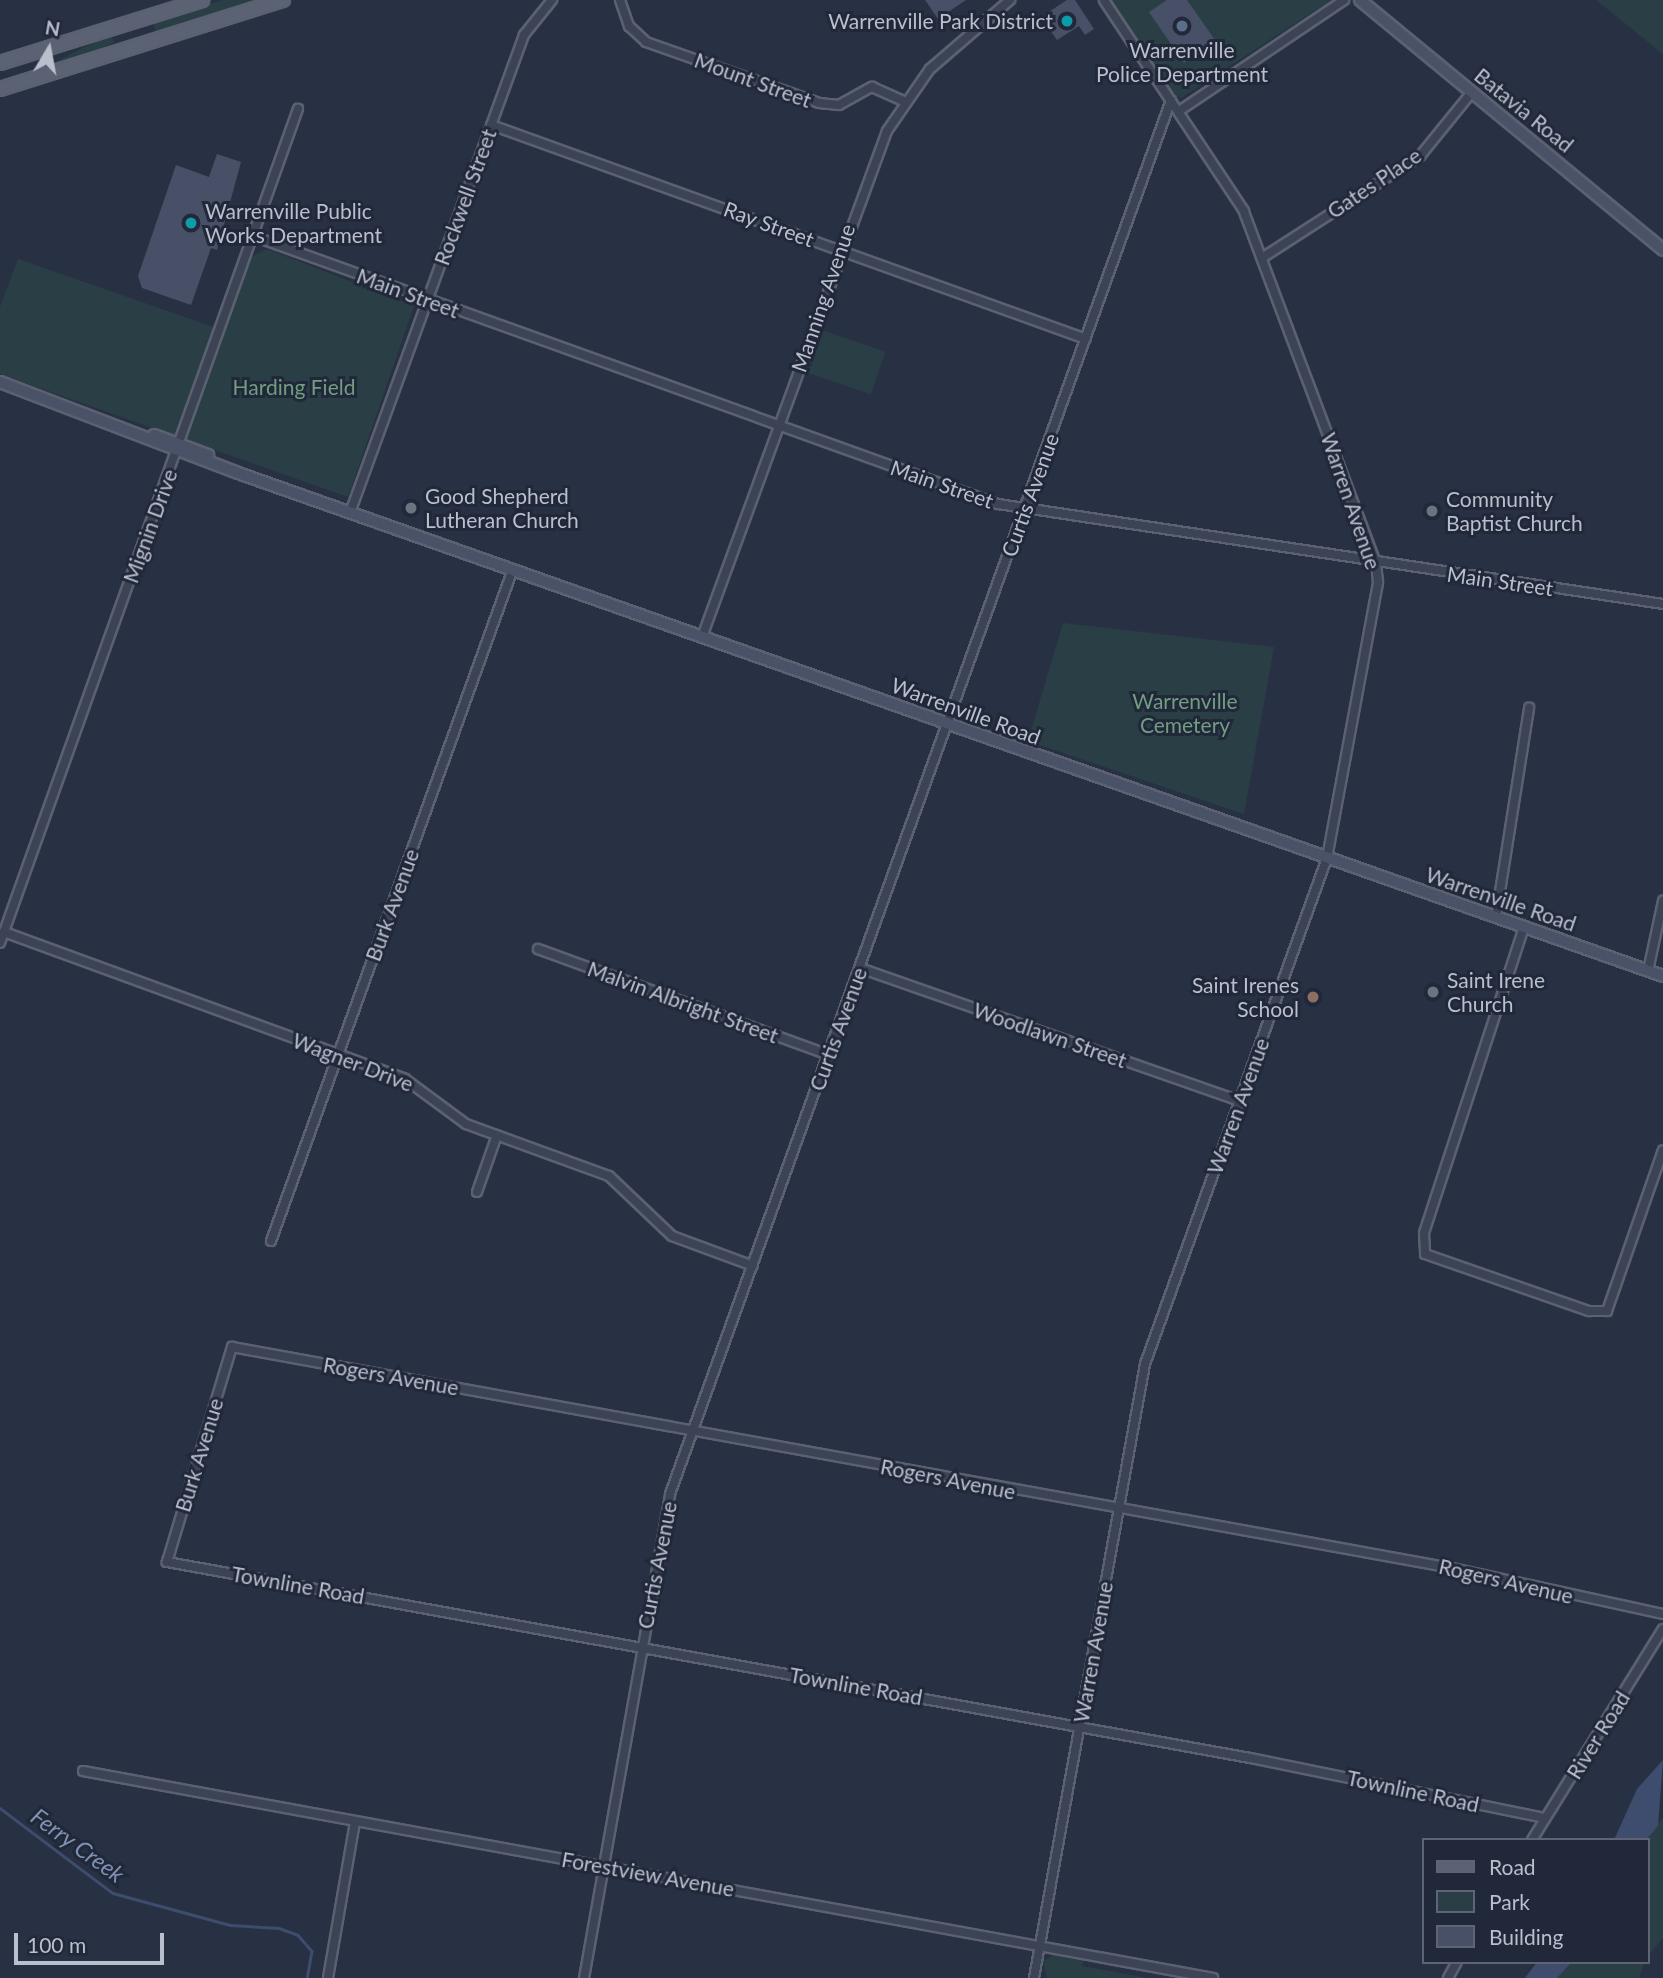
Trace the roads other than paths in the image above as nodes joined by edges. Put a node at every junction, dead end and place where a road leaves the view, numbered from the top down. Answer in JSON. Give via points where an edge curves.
{"nodes":[{"id":1,"x":202,"y":0,"type":"edge"},
{"id":2,"x":283,"y":0,"type":"edge"},
{"id":3,"x":552,"y":0,"type":"edge"},
{"id":4,"x":620,"y":0,"type":"edge"},
{"id":5,"x":1010,"y":0,"type":"edge"},
{"id":6,"x":1104,"y":0,"type":"edge"},
{"id":7,"x":1344,"y":0,"type":"edge"},
{"id":8,"x":1360,"y":0,"type":"edge"},
{"id":9,"x":0,"y":63,"type":"edge"},
{"id":10,"x":0,"y":89,"type":"edge"},
{"id":11,"x":1472,"y":92,"type":"junction"},
{"id":12,"x":1171,"y":100,"type":"junction"},
{"id":13,"x":904,"y":101,"type":"junction"},
{"id":14,"x":298,"y":109,"type":"dead end"},
{"id":15,"x":1179,"y":111,"type":"junction"},
{"id":16,"x":491,"y":125,"type":"junction"},
{"id":17,"x":253,"y":236,"type":"junction"},
{"id":18,"x":840,"y":250,"type":"junction"},
{"id":19,"x":1663,"y":250,"type":"edge"},
{"id":20,"x":1262,"y":258,"type":"junction"},
{"id":21,"x":428,"y":300,"type":"junction"},
{"id":22,"x":1086,"y":339,"type":"junction"},
{"id":23,"x":0,"y":382,"type":"edge"},
{"id":24,"x":778,"y":426,"type":"junction"},
{"id":25,"x":178,"y":447,"type":"junction"},
{"id":26,"x":351,"y":510,"type":"junction"},
{"id":27,"x":1024,"y":510,"type":"junction"},
{"id":28,"x":1376,"y":563,"type":"junction"},
{"id":29,"x":513,"y":569,"type":"junction"},
{"id":30,"x":1663,"y":604,"type":"edge"},
{"id":31,"x":702,"y":637,"type":"junction"},
{"id":32,"x":1529,"y":708,"type":"dead end"},
{"id":33,"x":948,"y":725,"type":"junction"},
{"id":34,"x":1327,"y":858,"type":"junction"},
{"id":35,"x":1663,"y":901,"type":"edge"},
{"id":36,"x":1496,"y":917,"type":"junction"},
{"id":37,"x":1524,"y":927,"type":"junction"},
{"id":38,"x":4,"y":932,"type":"junction"},
{"id":39,"x":0,"y":943,"type":"edge"},
{"id":40,"x":538,"y":949,"type":"dead end"},
{"id":41,"x":860,"y":968,"type":"junction"},
{"id":42,"x":1648,"y":971,"type":"junction"},
{"id":43,"x":1663,"y":976,"type":"edge"},
{"id":44,"x":338,"y":1055,"type":"junction"},
{"id":45,"x":828,"y":1055,"type":"junction"},
{"id":46,"x":1240,"y":1101,"type":"junction"},
{"id":47,"x":497,"y":1135,"type":"junction"},
{"id":48,"x":1663,"y":1150,"type":"edge"},
{"id":49,"x":477,"y":1192,"type":"dead end"},
{"id":50,"x":271,"y":1241,"type":"dead end"},
{"id":51,"x":752,"y":1266,"type":"junction"},
{"id":52,"x":232,"y":1348,"type":"joint"},
{"id":53,"x":693,"y":1431,"type":"junction"},
{"id":54,"x":1118,"y":1511,"type":"junction"},
{"id":55,"x":167,"y":1562,"type":"joint"},
{"id":56,"x":1663,"y":1614,"type":"edge"},
{"id":57,"x":1663,"y":1629,"type":"edge"},
{"id":58,"x":642,"y":1647,"type":"junction"},
{"id":59,"x":1080,"y":1727,"type":"junction"},
{"id":60,"x":83,"y":1771,"type":"dead end"},
{"id":61,"x":1545,"y":1818,"type":"junction"},
{"id":62,"x":355,"y":1821,"type":"junction"},
{"id":63,"x":1533,"y":1838,"type":"edge"},
{"id":64,"x":604,"y":1866,"type":"junction"},
{"id":65,"x":1039,"y":1947,"type":"junction"},
{"id":66,"x":328,"y":1978,"type":"edge"},
{"id":67,"x":584,"y":1978,"type":"edge"},
{"id":68,"x":1034,"y":1978,"type":"edge"},
{"id":69,"x":1213,"y":1978,"type":"edge"}],
"edges":[{"from":1,"to":9,"type":"main road"},
{"from":2,"to":10,"type":"main road"},
{"from":3,"to":16,"type":"street","name":"Rockwell Street","via":[[542,6],[524,35]]},
{"from":4,"to":13,"type":"street","name":"Mount Street","via":[[629,26],[646,41],[819,103],[839,105],[872,87]]},
{"from":5,"to":13,"type":"street","name":"Manning Avenue","via":[[947,51]]},
{"from":6,"to":12,"type":"street","name":"Warren Avenue"},
{"from":7,"to":15,"type":"street"},
{"from":8,"to":11,"type":"main road","name":"Batavia Road"},
{"from":11,"to":19,"type":"main road","name":"Batavia Road"},
{"from":11,"to":20,"type":"street","name":"Gates Place","via":[[1420,156]]},
{"from":12,"to":15,"type":"street","name":"Warren Avenue"},
{"from":12,"to":22,"type":"street","name":"Curtis Avenue"},
{"from":13,"to":18,"type":"street","name":"Manning Avenue","via":[[874,157]]},
{"from":14,"to":17,"type":"street","name":"Mignin Drive"},
{"from":15,"to":20,"type":"street","name":"Warren Avenue","via":[[1231,189]]},
{"from":16,"to":18,"type":"street","name":"Ray Street"},
{"from":16,"to":21,"type":"street","name":"Rockwell Street"},
{"from":17,"to":21,"type":"street","name":"Main Street"},
{"from":17,"to":25,"type":"street","name":"Mignin Drive"},
{"from":18,"to":22,"type":"street","name":"Ray Street"},
{"from":18,"to":24,"type":"street","name":"Manning Avenue"},
{"from":20,"to":28,"type":"street","name":"Warren Avenue"},
{"from":21,"to":24,"type":"street","name":"Main Street"},
{"from":21,"to":26,"type":"street","name":"Rockwell Street"},
{"from":22,"to":27,"type":"street","name":"Curtis Avenue"},
{"from":23,"to":25,"type":"main road","name":"Warrenville Road"},
{"from":24,"to":27,"type":"street","name":"Main Street"},
{"from":24,"to":31,"type":"street","name":"Manning Avenue"},
{"from":25,"to":26,"type":"main road","name":"Warrenville Road"},
{"from":25,"to":38,"type":"street","name":"Mignin Drive"},
{"from":26,"to":29,"type":"main road","name":"Warrenville Road"},
{"from":27,"to":28,"type":"street","name":"Main Street"},
{"from":27,"to":33,"type":"street","name":"Curtis Avenue"},
{"from":28,"to":30,"type":"street","name":"Main Street"},
{"from":28,"to":34,"type":"street","name":"Warren Avenue"},
{"from":29,"to":31,"type":"main road","name":"Warrenville Road"},
{"from":29,"to":44,"type":"street","name":"Burk Avenue"},
{"from":31,"to":33,"type":"main road","name":"Warrenville Road"},
{"from":32,"to":36,"type":"street"},
{"from":33,"to":34,"type":"main road","name":"Warrenville Road"},
{"from":33,"to":41,"type":"street","name":"Curtis Avenue"},
{"from":34,"to":36,"type":"main road","name":"Warrenville Road"},
{"from":34,"to":46,"type":"street","name":"Warren Avenue"},
{"from":35,"to":42,"type":"street"},
{"from":36,"to":37,"type":"main road","name":"Warrenville Road"},
{"from":37,"to":42,"type":"main road","name":"Warrenville Road"},
{"from":37,"to":48,"type":"street","via":[[1423,1238],[1425,1254],[1571,1305],[1607,1311]]},
{"from":38,"to":39,"type":"street","name":"Mignin Drive"},
{"from":38,"to":44,"type":"street","name":"Wagner Drive"},
{"from":40,"to":45,"type":"street","name":"Malvin Albright Street"},
{"from":41,"to":45,"type":"street","name":"Curtis Avenue"},
{"from":41,"to":46,"type":"street","name":"Woodlawn Street"},
{"from":42,"to":43,"type":"main road","name":"Warrenville Road"},
{"from":44,"to":47,"type":"street","name":"Wagner Drive","via":[[416,1084],[455,1118]]},
{"from":44,"to":50,"type":"street","name":"Burk Avenue"},
{"from":45,"to":51,"type":"street","name":"Curtis Avenue"},
{"from":46,"to":54,"type":"street","name":"Warren Avenue","via":[[1145,1364]]},
{"from":47,"to":49,"type":"street"},
{"from":47,"to":51,"type":"street","name":"Wagner Drive","via":[[608,1176],[673,1236]]},
{"from":51,"to":53,"type":"street","name":"Curtis Avenue"},
{"from":52,"to":53,"type":"street","name":"Rogers Avenue"},
{"from":52,"to":55,"type":"street","name":"Burk Avenue"},
{"from":53,"to":54,"type":"street","name":"Rogers Avenue"},
{"from":53,"to":58,"type":"street","name":"Curtis Avenue","via":[[670,1494]]},
{"from":54,"to":56,"type":"street","name":"Rogers Avenue","via":[[1452,1568]]},
{"from":54,"to":59,"type":"street","name":"Warren Avenue"},
{"from":55,"to":58,"type":"street","name":"Townline Road"},
{"from":57,"to":61,"type":"street","name":"River Road"},
{"from":58,"to":59,"type":"street","name":"Townline Road"},
{"from":58,"to":64,"type":"street","name":"Curtis Avenue"},
{"from":59,"to":61,"type":"street","name":"Townline Road"},
{"from":59,"to":65,"type":"street","name":"Warren Avenue"},
{"from":60,"to":62,"type":"street","name":"Forestview Avenue"},
{"from":61,"to":63,"type":"street","name":"River Road"},
{"from":62,"to":64,"type":"street","name":"Forestview Avenue"},
{"from":62,"to":66,"type":"street"},
{"from":64,"to":65,"type":"street","name":"Forestview Avenue"},
{"from":64,"to":67,"type":"street","name":"Curtis Avenue"},
{"from":65,"to":68,"type":"street","name":"Warren Avenue"},
{"from":65,"to":69,"type":"street","name":"Forestview Avenue"}]}
